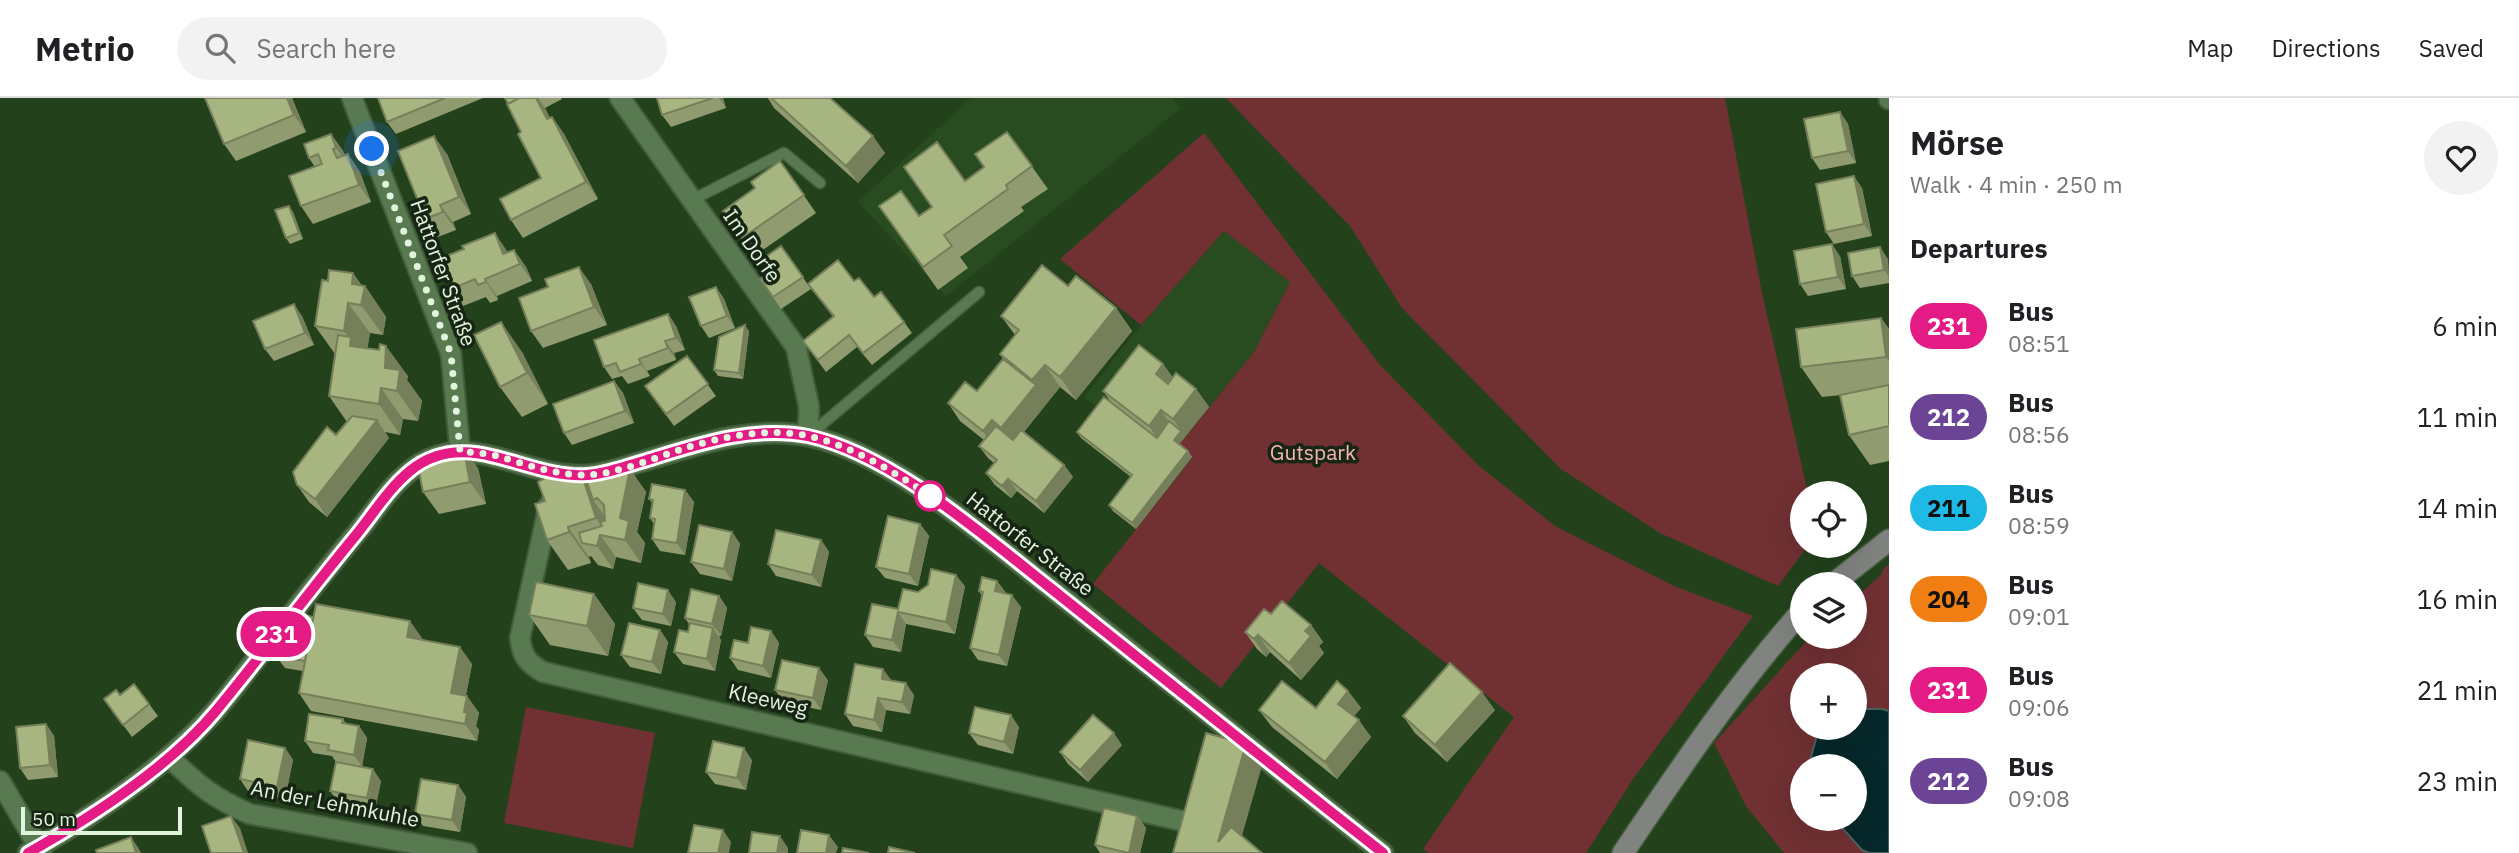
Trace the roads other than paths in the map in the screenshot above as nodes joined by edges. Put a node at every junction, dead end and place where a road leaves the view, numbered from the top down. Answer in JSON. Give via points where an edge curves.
{"nodes":[{"id":1,"x":352,"y":98,"type":"edge"},
{"id":2,"x":630,"y":103,"type":"edge"},
{"id":3,"x":820,"y":183,"type":"dead end"},
{"id":4,"x":692,"y":200,"type":"junction"},
{"id":5,"x":979,"y":292,"type":"dead end"},
{"id":6,"x":808,"y":436,"type":"junction"},
{"id":7,"x":460,"y":451,"type":"junction"},
{"id":8,"x":556,"y":473,"type":"junction"},
{"id":9,"x":1889,"y":540,"type":"edge"},
{"id":10,"x":1848,"y":572,"type":"edge"},
{"id":11,"x":1790,"y":625,"type":"edge"},
{"id":12,"x":169,"y":757,"type":"junction"},
{"id":13,"x":0,"y":780,"type":"edge"},
{"id":14,"x":1187,"y":843,"type":"edge"},
{"id":15,"x":36,"y":851,"type":"edge"},
{"id":16,"x":467,"y":853,"type":"edge"},
{"id":17,"x":1383,"y":853,"type":"edge"},
{"id":18,"x":1623,"y":853,"type":"edge"}],
"edges":[{"from":1,"to":7,"type":"street","name":"Hattorfer Straße","via":[[451,354]]},
{"from":2,"to":4,"type":"street","name":"Im Dorfe"},
{"from":3,"to":4,"type":"lane","via":[[783,153]]},
{"from":4,"to":6,"type":"street","name":"Im Dorfe","via":[[796,347],[809,407]]},
{"from":5,"to":6,"type":"lane"},
{"from":6,"to":8,"type":"street","name":"Hattorfer Straße","via":[[761,433],[712,440],[621,468],[587,475]]},
{"from":6,"to":17,"type":"street","name":"Hattorfer Straße","via":[[858,454],[932,497],[1121,643],[1214,727]]},
{"from":7,"to":8,"type":"street","name":"Hattorfer Straße"},
{"from":7,"to":12,"type":"street","via":[[428,457],[407,473],[211,716]]},
{"from":8,"to":14,"type":"street","name":"Kleeweg","via":[[520,638],[521,652],[529,664],[543,672],[1193,816]]},
{"from":9,"to":10,"type":"street"},
{"from":11,"to":18,"type":"street","via":[[1755,666]]},
{"from":12,"to":15,"type":"street"},
{"from":12,"to":16,"type":"street","name":"An der Lehmkuhle","via":[[219,800],[250,814]]},
{"from":13,"to":15,"type":"street"}]}
